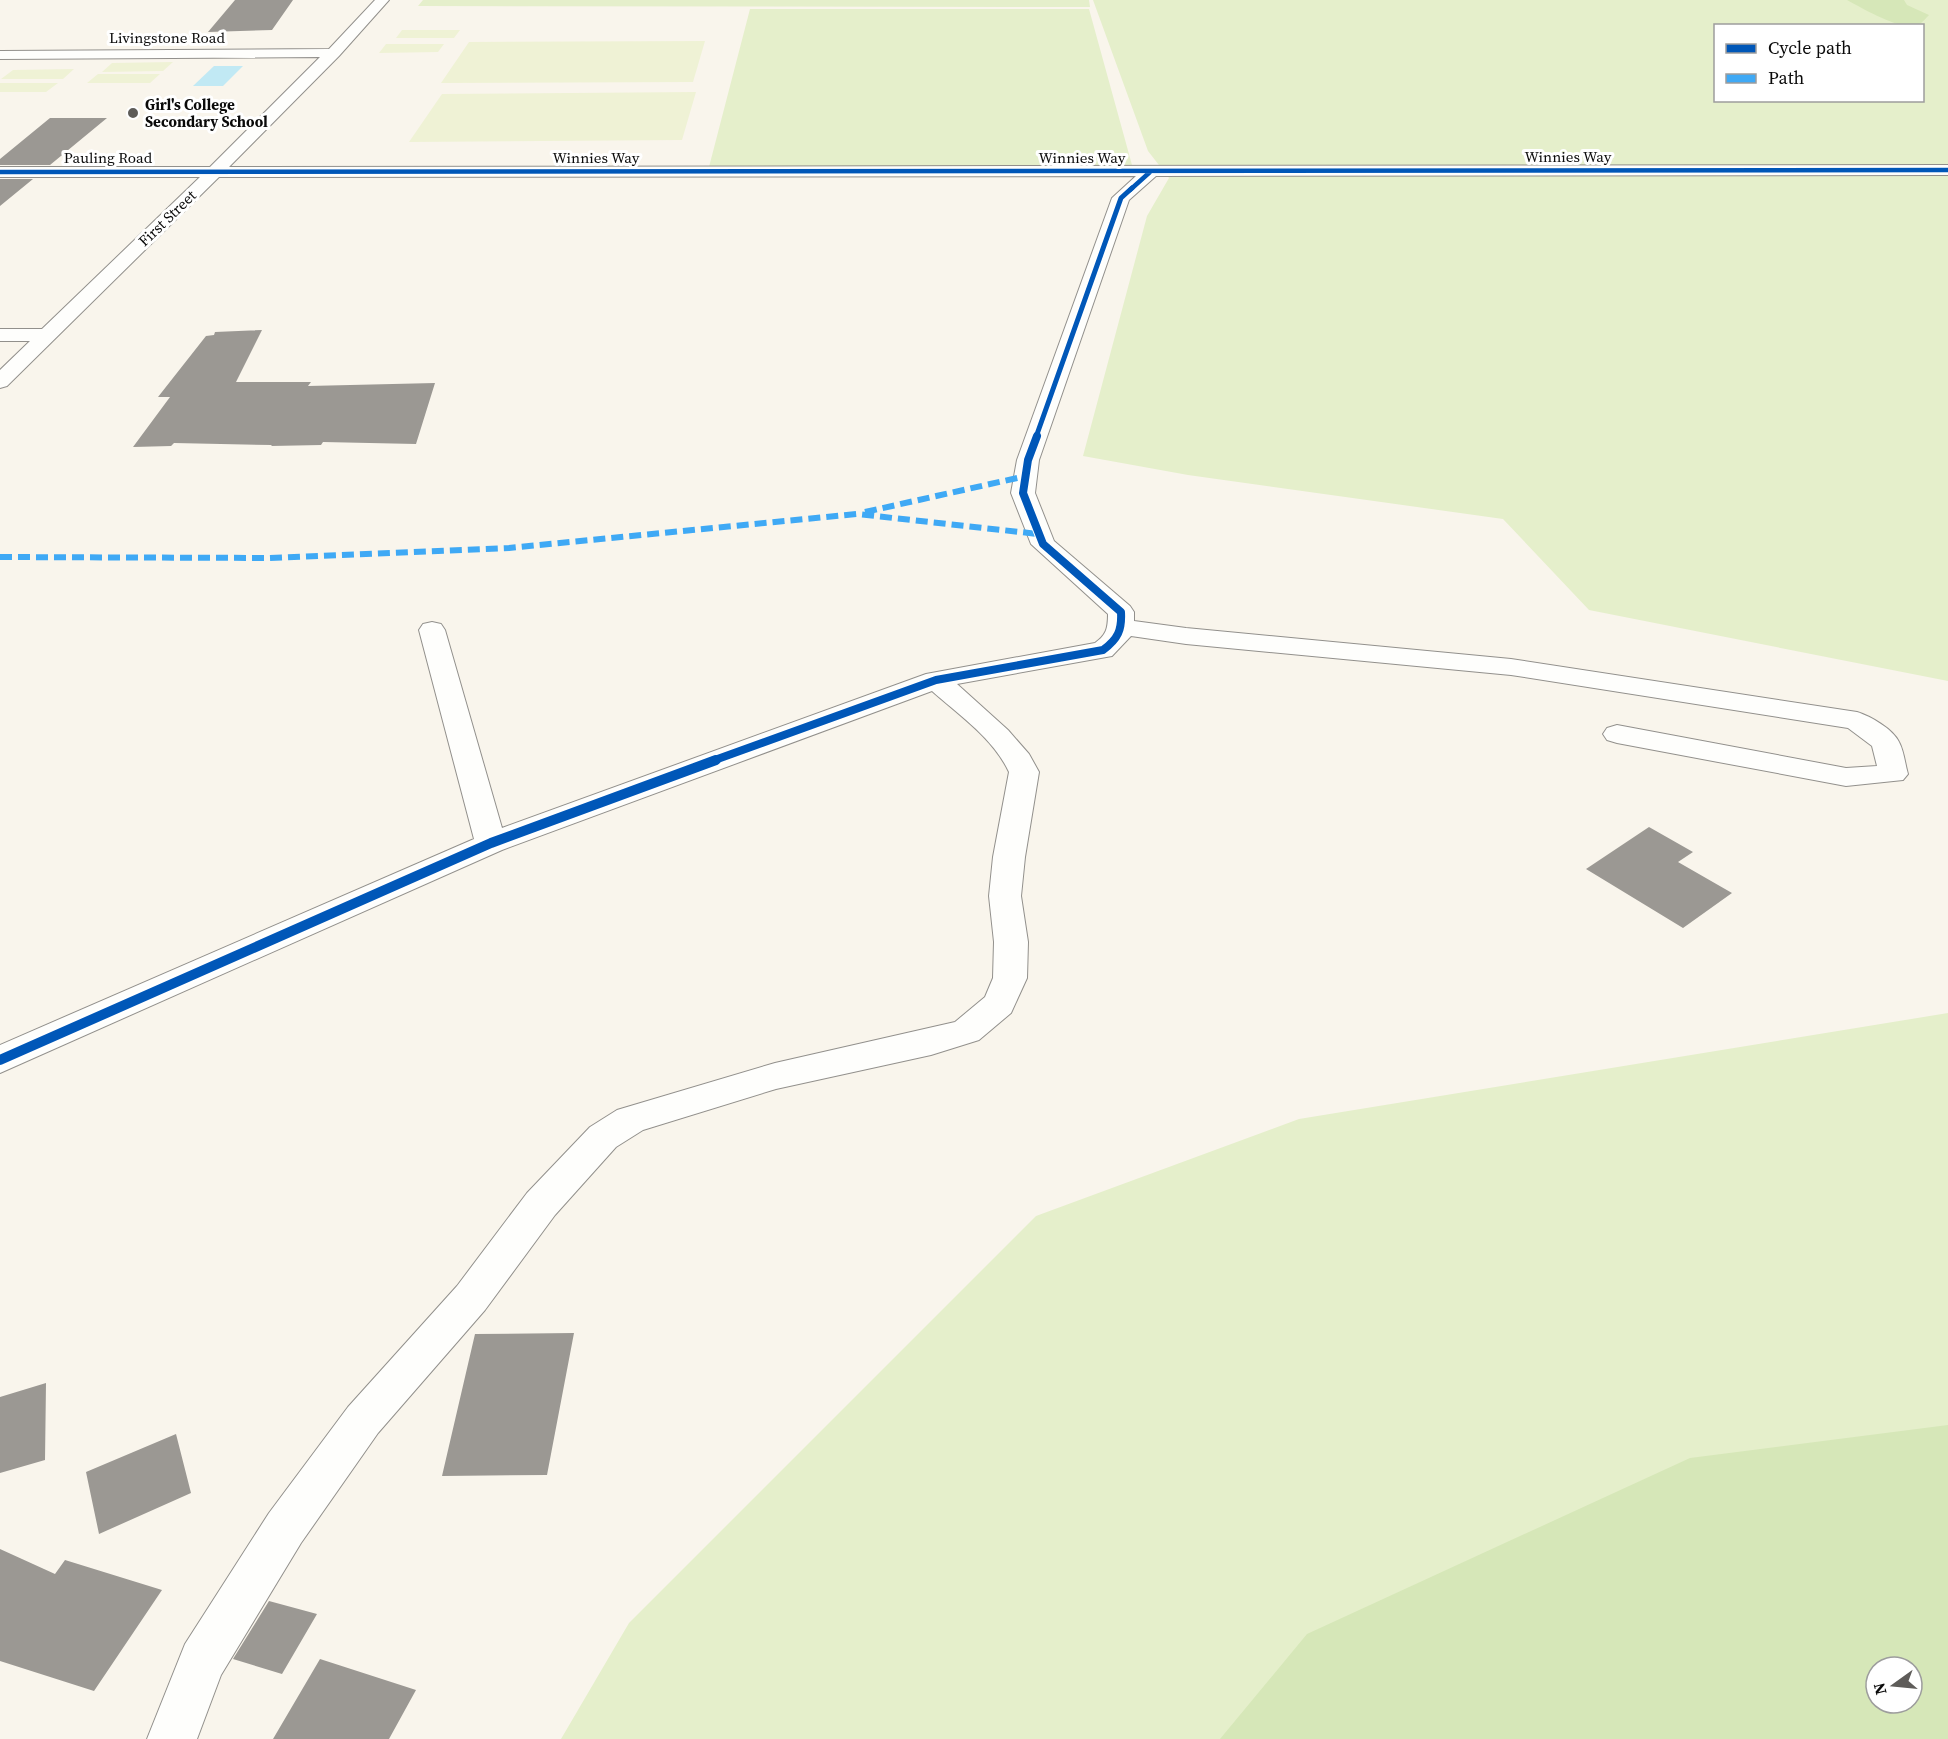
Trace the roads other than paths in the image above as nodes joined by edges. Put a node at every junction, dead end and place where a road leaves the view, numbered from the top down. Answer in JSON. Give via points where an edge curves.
{"nodes":[{"id":1,"x":382,"y":0,"type":"edge"},
{"id":2,"x":334,"y":53,"type":"junction"},
{"id":3,"x":0,"y":55,"type":"edge"},
{"id":4,"x":1948,"y":171,"type":"edge"},
{"id":5,"x":0,"y":172,"type":"edge"},
{"id":6,"x":215,"y":172,"type":"junction"},
{"id":7,"x":1150,"y":172,"type":"junction"},
{"id":8,"x":0,"y":335,"type":"edge"},
{"id":9,"x":47,"y":335,"type":"junction"},
{"id":10,"x":0,"y":382,"type":"edge"},
{"id":11,"x":1122,"y":627,"type":"junction"},
{"id":12,"x":432,"y":630,"type":"dead end"},
{"id":13,"x":936,"y":680,"type":"junction"},
{"id":14,"x":1617,"y":734,"type":"dead end"},
{"id":15,"x":491,"y":843,"type":"junction"},
{"id":16,"x":0,"y":1060,"type":"edge"},
{"id":17,"x":172,"y":1739,"type":"edge"}],
"edges":[{"from":1,"to":2,"type":"street","name":"First Street"},
{"from":2,"to":3,"type":"street","name":"Livingstone Road"},
{"from":2,"to":6,"type":"street","name":"First Street"},
{"from":4,"to":7,"type":"street","name":"Winnies Way"},
{"from":5,"to":6,"type":"street","name":"Pauling Road"},
{"from":6,"to":7,"type":"street","name":"Winnies Way"},
{"from":6,"to":9,"type":"street","name":"First Street"},
{"from":7,"to":11,"type":"street","via":[[1121,198],[1028,460],[1023,493],[1043,544],[1121,612]]},
{"from":8,"to":9,"type":"street"},
{"from":9,"to":10,"type":"street","name":"First Street"},
{"from":11,"to":13,"type":"street","via":[[1118,639],[1103,650]]},
{"from":11,"to":14,"type":"street","via":[[1511,667],[1857,721],[1886,743],[1893,774],[1846,777]]},
{"from":12,"to":15,"type":"street"},
{"from":13,"to":15,"type":"street"},
{"from":13,"to":17,"type":"street","via":[[1007,745],[1021,761],[1024,772],[1005,896],[1011,942],[1010,978],[999,1004],[967,1031],[764,1079],[630,1120],[603,1137],[541,1204],[471,1298],[363,1420],[285,1527],[202,1661]]},
{"from":15,"to":16,"type":"street"}]}
